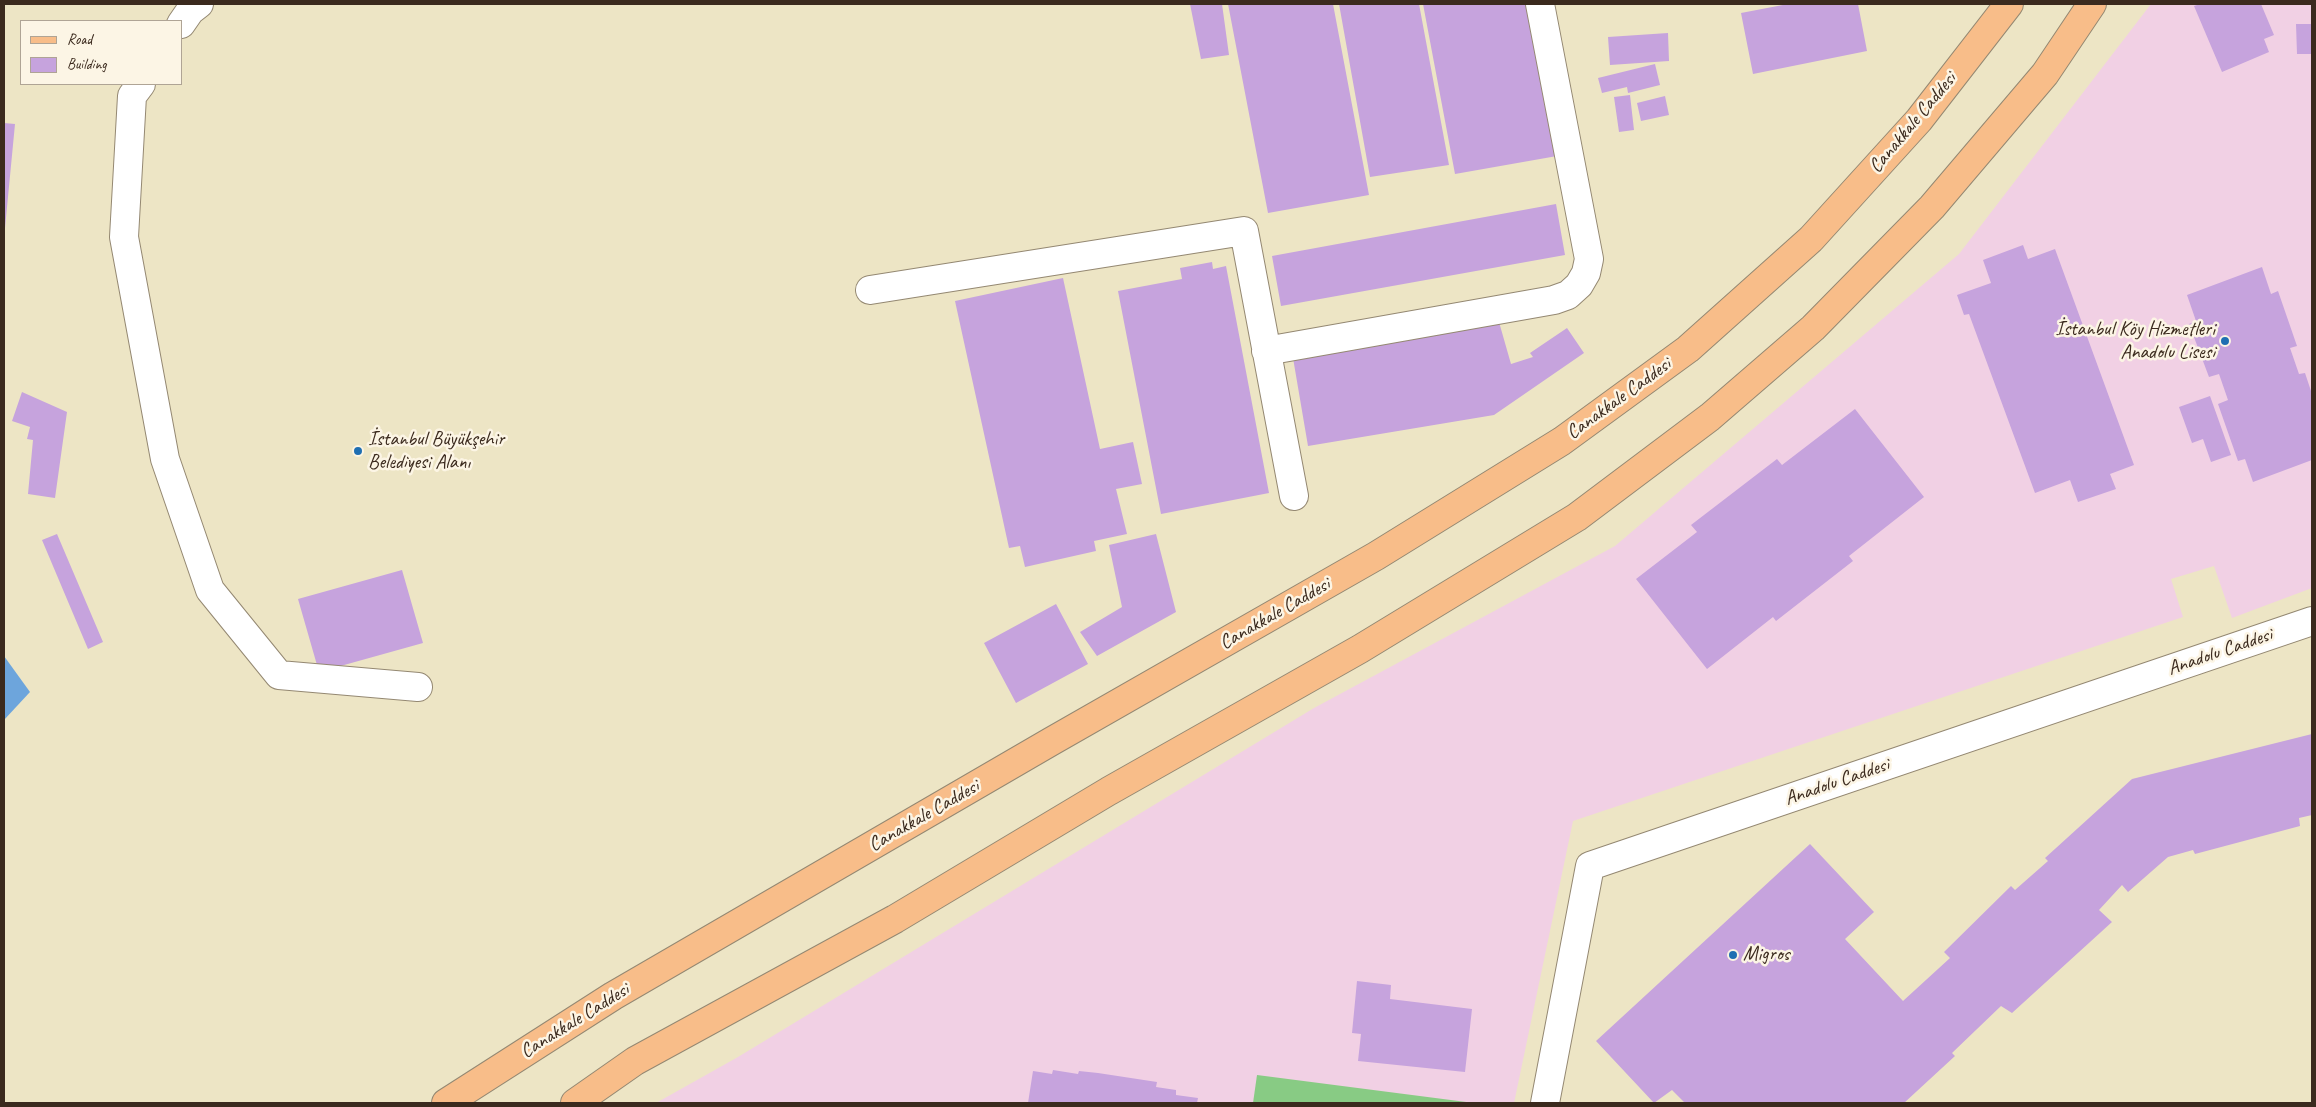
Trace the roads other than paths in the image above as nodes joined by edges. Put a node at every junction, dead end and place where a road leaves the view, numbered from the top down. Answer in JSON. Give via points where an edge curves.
{"nodes":[{"id":1,"x":199,"y":4,"type":"edge"},
{"id":2,"x":1540,"y":4,"type":"edge"},
{"id":3,"x":2008,"y":4,"type":"edge"},
{"id":4,"x":2092,"y":4,"type":"edge"},
{"id":5,"x":182,"y":23,"type":"edge"},
{"id":6,"x":140,"y":85,"type":"edge"},
{"id":7,"x":870,"y":290,"type":"dead end"},
{"id":8,"x":1266,"y":351,"type":"junction"},
{"id":9,"x":1294,"y":496,"type":"dead end"},
{"id":10,"x":2312,"y":620,"type":"edge"},
{"id":11,"x":418,"y":687,"type":"dead end"},
{"id":12,"x":446,"y":1103,"type":"edge"},
{"id":13,"x":575,"y":1103,"type":"edge"},
{"id":14,"x":1545,"y":1103,"type":"edge"}],
"edges":[{"from":1,"to":5,"type":"street"},
{"from":2,"to":8,"type":"street","via":[[1589,259],[1579,285],[1568,295],[1554,300]]},
{"from":3,"to":12,"type":"main road","name":"Canakkale Caddesi","via":[[1920,120],[1811,239],[1688,349],[1562,440],[1376,556],[613,996]]},
{"from":4,"to":13,"type":"main road","via":[[2045,74],[1932,207],[1813,328],[1710,417],[1577,517],[1360,649],[1109,791],[895,919],[635,1061]]},
{"from":6,"to":11,"type":"street","via":[[132,96],[124,237],[165,458],[210,590],[279,675]]},
{"from":7,"to":8,"type":"street","via":[[1244,231]]},
{"from":8,"to":9,"type":"street"},
{"from":10,"to":14,"type":"street","name":"Anadolu Caddesi","via":[[1590,866]]}]}
